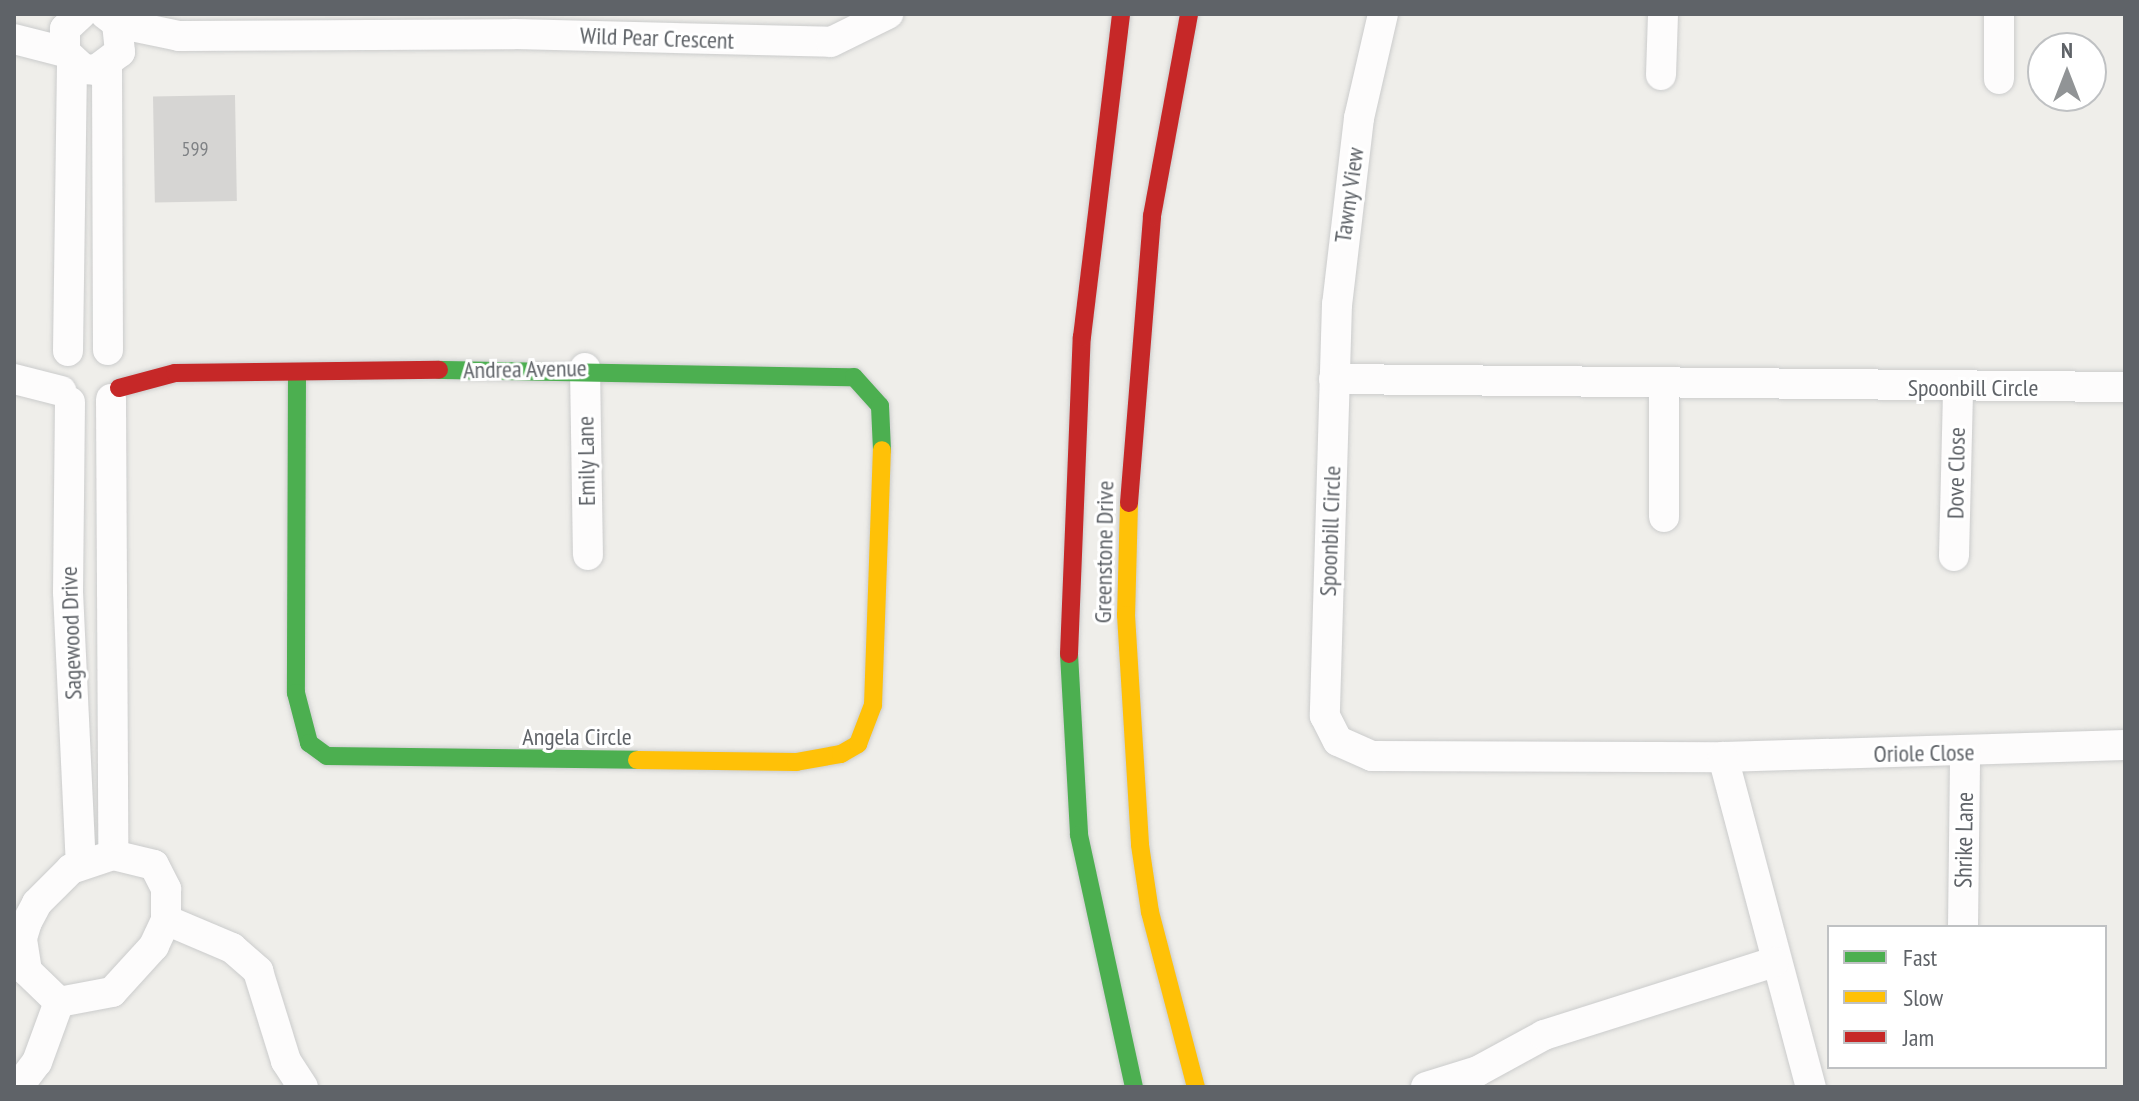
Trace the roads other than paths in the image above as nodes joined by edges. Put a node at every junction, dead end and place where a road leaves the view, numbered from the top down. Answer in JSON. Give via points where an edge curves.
{"nodes":[{"id":1,"x":888,"y":14,"type":"edge"},
{"id":2,"x":1121,"y":14,"type":"edge"},
{"id":3,"x":1189,"y":14,"type":"edge"},
{"id":4,"x":1383,"y":14,"type":"edge"},
{"id":5,"x":1663,"y":14,"type":"edge"},
{"id":6,"x":1999,"y":14,"type":"edge"},
{"id":7,"x":267,"y":24,"type":"edge"},
{"id":8,"x":514,"y":24,"type":"edge"},
{"id":9,"x":766,"y":27,"type":"edge"},
{"id":10,"x":111,"y":31,"type":"edge"},
{"id":11,"x":71,"y":32,"type":"edge"},
{"id":12,"x":14,"y":39,"type":"edge"},
{"id":13,"x":1661,"y":75,"type":"dead end"},
{"id":14,"x":1999,"y":79,"type":"dead end"},
{"id":15,"x":585,"y":368,"type":"junction"},
{"id":16,"x":14,"y":371,"type":"edge"},
{"id":17,"x":297,"y":372,"type":"junction"},
{"id":18,"x":175,"y":373,"type":"joint"},
{"id":19,"x":114,"y":374,"type":"junction"},
{"id":20,"x":65,"y":377,"type":"junction"},
{"id":21,"x":14,"y":379,"type":"edge"},
{"id":22,"x":1334,"y":379,"type":"junction"},
{"id":23,"x":1664,"y":385,"type":"junction"},
{"id":24,"x":2125,"y":387,"type":"edge"},
{"id":25,"x":870,"y":389,"type":"joint"},
{"id":26,"x":1958,"y":390,"type":"junction"},
{"id":27,"x":1664,"y":517,"type":"dead end"},
{"id":28,"x":588,"y":555,"type":"dead end"},
{"id":29,"x":1954,"y":556,"type":"dead end"},
{"id":30,"x":2125,"y":745,"type":"edge"},
{"id":31,"x":1965,"y":752,"type":"junction"},
{"id":32,"x":1723,"y":757,"type":"junction"},
{"id":33,"x":113,"y":855,"type":"junction"},
{"id":34,"x":81,"y":864,"type":"junction"},
{"id":35,"x":166,"y":920,"type":"junction"},
{"id":36,"x":21,"y":921,"type":"edge"},
{"id":37,"x":1963,"y":925,"type":"edge"},
{"id":38,"x":1774,"y":962,"type":"junction"},
{"id":39,"x":59,"y":1002,"type":"junction"},
{"id":40,"x":1480,"y":1079,"type":"edge"},
{"id":41,"x":18,"y":1087,"type":"edge"},
{"id":42,"x":303,"y":1087,"type":"edge"},
{"id":43,"x":1134,"y":1087,"type":"edge"},
{"id":44,"x":1196,"y":1087,"type":"edge"},
{"id":45,"x":1426,"y":1087,"type":"edge"},
{"id":46,"x":1811,"y":1087,"type":"edge"}],
"edges":[{"from":1,"to":9,"type":"street","name":"Wild Pear Crescent","via":[[831,42]]},
{"from":2,"to":43,"type":"main road","name":"Greenstone Drive","via":[[1082,337],[1068,666],[1079,835]]},
{"from":3,"to":44,"type":"main road","name":"Greenstone Drive","via":[[1152,216],[1130,448],[1126,615],[1140,845],[1150,912]]},
{"from":4,"to":22,"type":"street","name":"Tawny View","via":[[1343,225]]},
{"from":5,"to":13,"type":"street"},
{"from":6,"to":14,"type":"street"},
{"from":7,"to":8,"type":"street","name":"Wild Pear Crescent"},
{"from":7,"to":10,"type":"street","name":"Wild Pear Crescent","via":[[179,36]]},
{"from":8,"to":9,"type":"street","name":"Wild Pear Crescent"},
{"from":10,"to":11,"type":"street","via":[[96,70]]},
{"from":10,"to":19,"type":"street","name":"Sagewood Drive"},
{"from":11,"to":12,"type":"street"},
{"from":11,"to":20,"type":"street","name":"Sagewood Drive"},
{"from":15,"to":17,"type":"main road","name":"Andrea Avenue"},
{"from":15,"to":25,"type":"main road","name":"Andrea Avenue","via":[[833,372]]},
{"from":15,"to":28,"type":"street","name":"Emily Lane"},
{"from":16,"to":20,"type":"street"},
{"from":17,"to":18,"type":"main road","name":"Andrea Avenue"},
{"from":17,"to":25,"type":"main road","name":"Angela Circle","via":[[296,693],[309,743],[327,756],[351,760],[796,762],[841,754],[858,744],[873,705],[883,431]]},
{"from":18,"to":19,"type":"street","name":"Andrea Avenue"},
{"from":19,"to":20,"type":"street","via":[[98,406]]},
{"from":19,"to":20,"type":"street","via":[[94,344]]},
{"from":19,"to":33,"type":"street","name":"Sagewood Drive"},
{"from":20,"to":21,"type":"street"},
{"from":20,"to":34,"type":"street","name":"Sagewood Drive","via":[[68,592]]},
{"from":22,"to":23,"type":"street","name":"Spoonbill Circle"},
{"from":22,"to":32,"type":"street","name":"Spoonbill Circle","via":[[1325,716],[1338,741],[1372,756]]},
{"from":23,"to":26,"type":"street","name":"Spoonbill Circle"},
{"from":23,"to":27,"type":"street"},
{"from":24,"to":26,"type":"street","name":"Spoonbill Circle"},
{"from":26,"to":29,"type":"street","name":"Dove Close"},
{"from":30,"to":31,"type":"street","name":"Oriole Close"},
{"from":31,"to":32,"type":"street","name":"Oriole Close"},
{"from":31,"to":37,"type":"street","name":"Shrike Lane"},
{"from":32,"to":38,"type":"street"},
{"from":33,"to":34,"type":"street"},
{"from":33,"to":35,"type":"street","via":[[154,865],[166,889]]},
{"from":34,"to":36,"type":"street","via":[[54,884]]},
{"from":35,"to":39,"type":"street","via":[[154,946],[112,992]]},
{"from":35,"to":42,"type":"street","via":[[232,948],[258,971],[286,1061]]},
{"from":36,"to":39,"type":"street","via":[[27,971]]},
{"from":38,"to":40,"type":"street","via":[[1544,1035]]},
{"from":38,"to":46,"type":"street"},
{"from":39,"to":41,"type":"street","via":[[37,1062]]},
{"from":40,"to":45,"type":"street"}]}
